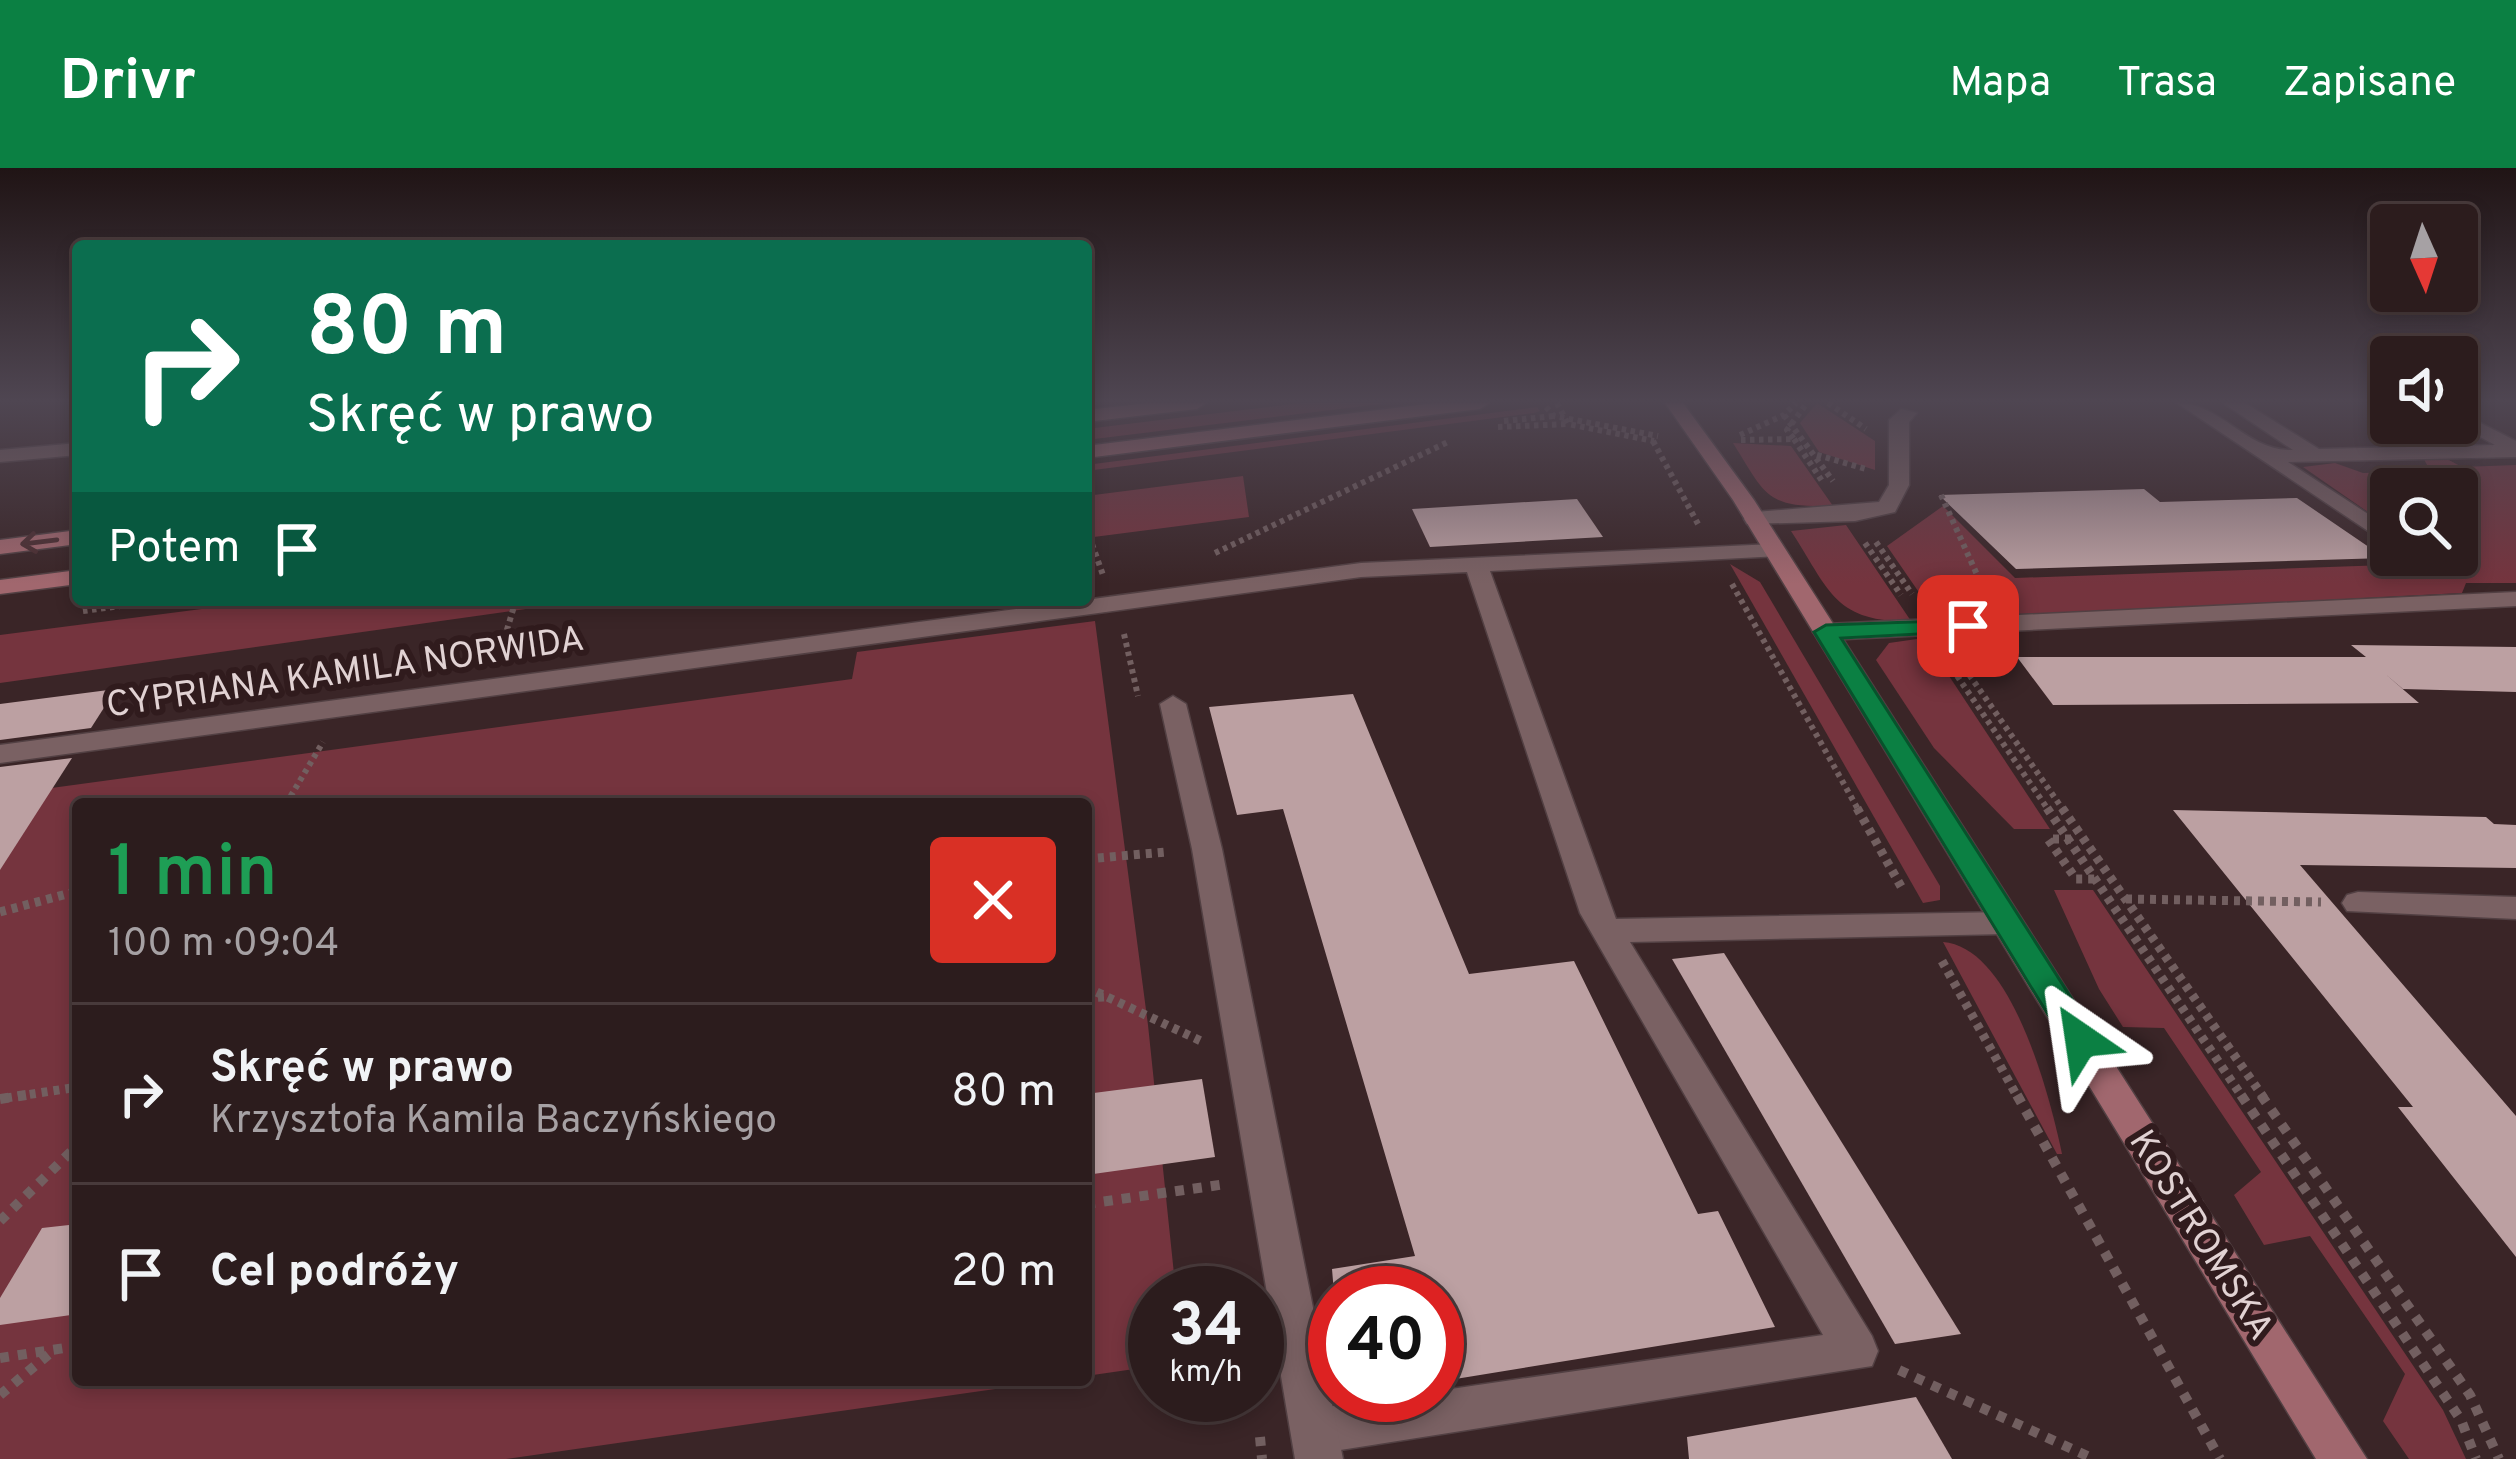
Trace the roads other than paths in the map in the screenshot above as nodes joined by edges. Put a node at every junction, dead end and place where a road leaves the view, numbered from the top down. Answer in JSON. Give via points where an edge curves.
{"nodes":[{"id":1,"x":1716,"y":463,"type":"edge"},
{"id":2,"x":1897,"y":463,"type":"edge"},
{"id":3,"x":2275,"y":463,"type":"edge"},
{"id":4,"x":1755,"y":519,"type":"junction"},
{"id":5,"x":2370,"y":525,"type":"edge"},
{"id":6,"x":72,"y":538,"type":"edge"},
{"id":7,"x":0,"y":547,"type":"edge"},
{"id":8,"x":1774,"y":550,"type":"junction"},
{"id":9,"x":1472,"y":562,"type":"junction"},
{"id":10,"x":72,"y":578,"type":"edge"},
{"id":11,"x":0,"y":587,"type":"edge"},
{"id":12,"x":2516,"y":599,"type":"edge"},
{"id":13,"x":1092,"y":606,"type":"edge"},
{"id":14,"x":1092,"y":606,"type":"edge"},
{"id":15,"x":1826,"y":632,"type":"junction"},
{"id":16,"x":1173,"y":704,"type":"dead end"},
{"id":17,"x":0,"y":754,"type":"edge"},
{"id":18,"x":2358,"y":903,"type":"road end"},
{"id":19,"x":2516,"y":908,"type":"edge"},
{"id":20,"x":2006,"y":922,"type":"junction"},
{"id":21,"x":1607,"y":931,"type":"junction"},
{"id":22,"x":1317,"y":1445,"type":"edge"},
{"id":23,"x":2343,"y":1459,"type":"edge"}],
"edges":[{"from":1,"to":4,"type":"street","name":"KOSTROMSKA"},
{"from":2,"to":4,"type":"street","via":[[1896,497],[1887,507]]},
{"from":3,"to":5,"type":"street"},
{"from":4,"to":8,"type":"street","name":"KOSTROMSKA"},
{"from":6,"to":7,"type":"street","one_way":true},
{"from":8,"to":9,"type":"street","name":"CYPRIANA KAMILA NORWIDA"},
{"from":8,"to":15,"type":"street","name":"KOSTROMSKA"},
{"from":9,"to":13,"type":"street","name":"CYPRIANA KAMILA NORWIDA"},
{"from":9,"to":21,"type":"street"},
{"from":10,"to":11,"type":"street"},
{"from":12,"to":15,"type":"street"},
{"from":14,"to":17,"type":"street","name":"CYPRIANA KAMILA NORWIDA"},
{"from":15,"to":20,"type":"street","name":"KOSTROMSKA"},
{"from":16,"to":22,"type":"street"},
{"from":18,"to":19,"type":"street"},
{"from":20,"to":21,"type":"street"},
{"from":20,"to":23,"type":"street","name":"KOSTROMSKA"},
{"from":21,"to":22,"type":"street","via":[[1856,1351]]}]}
